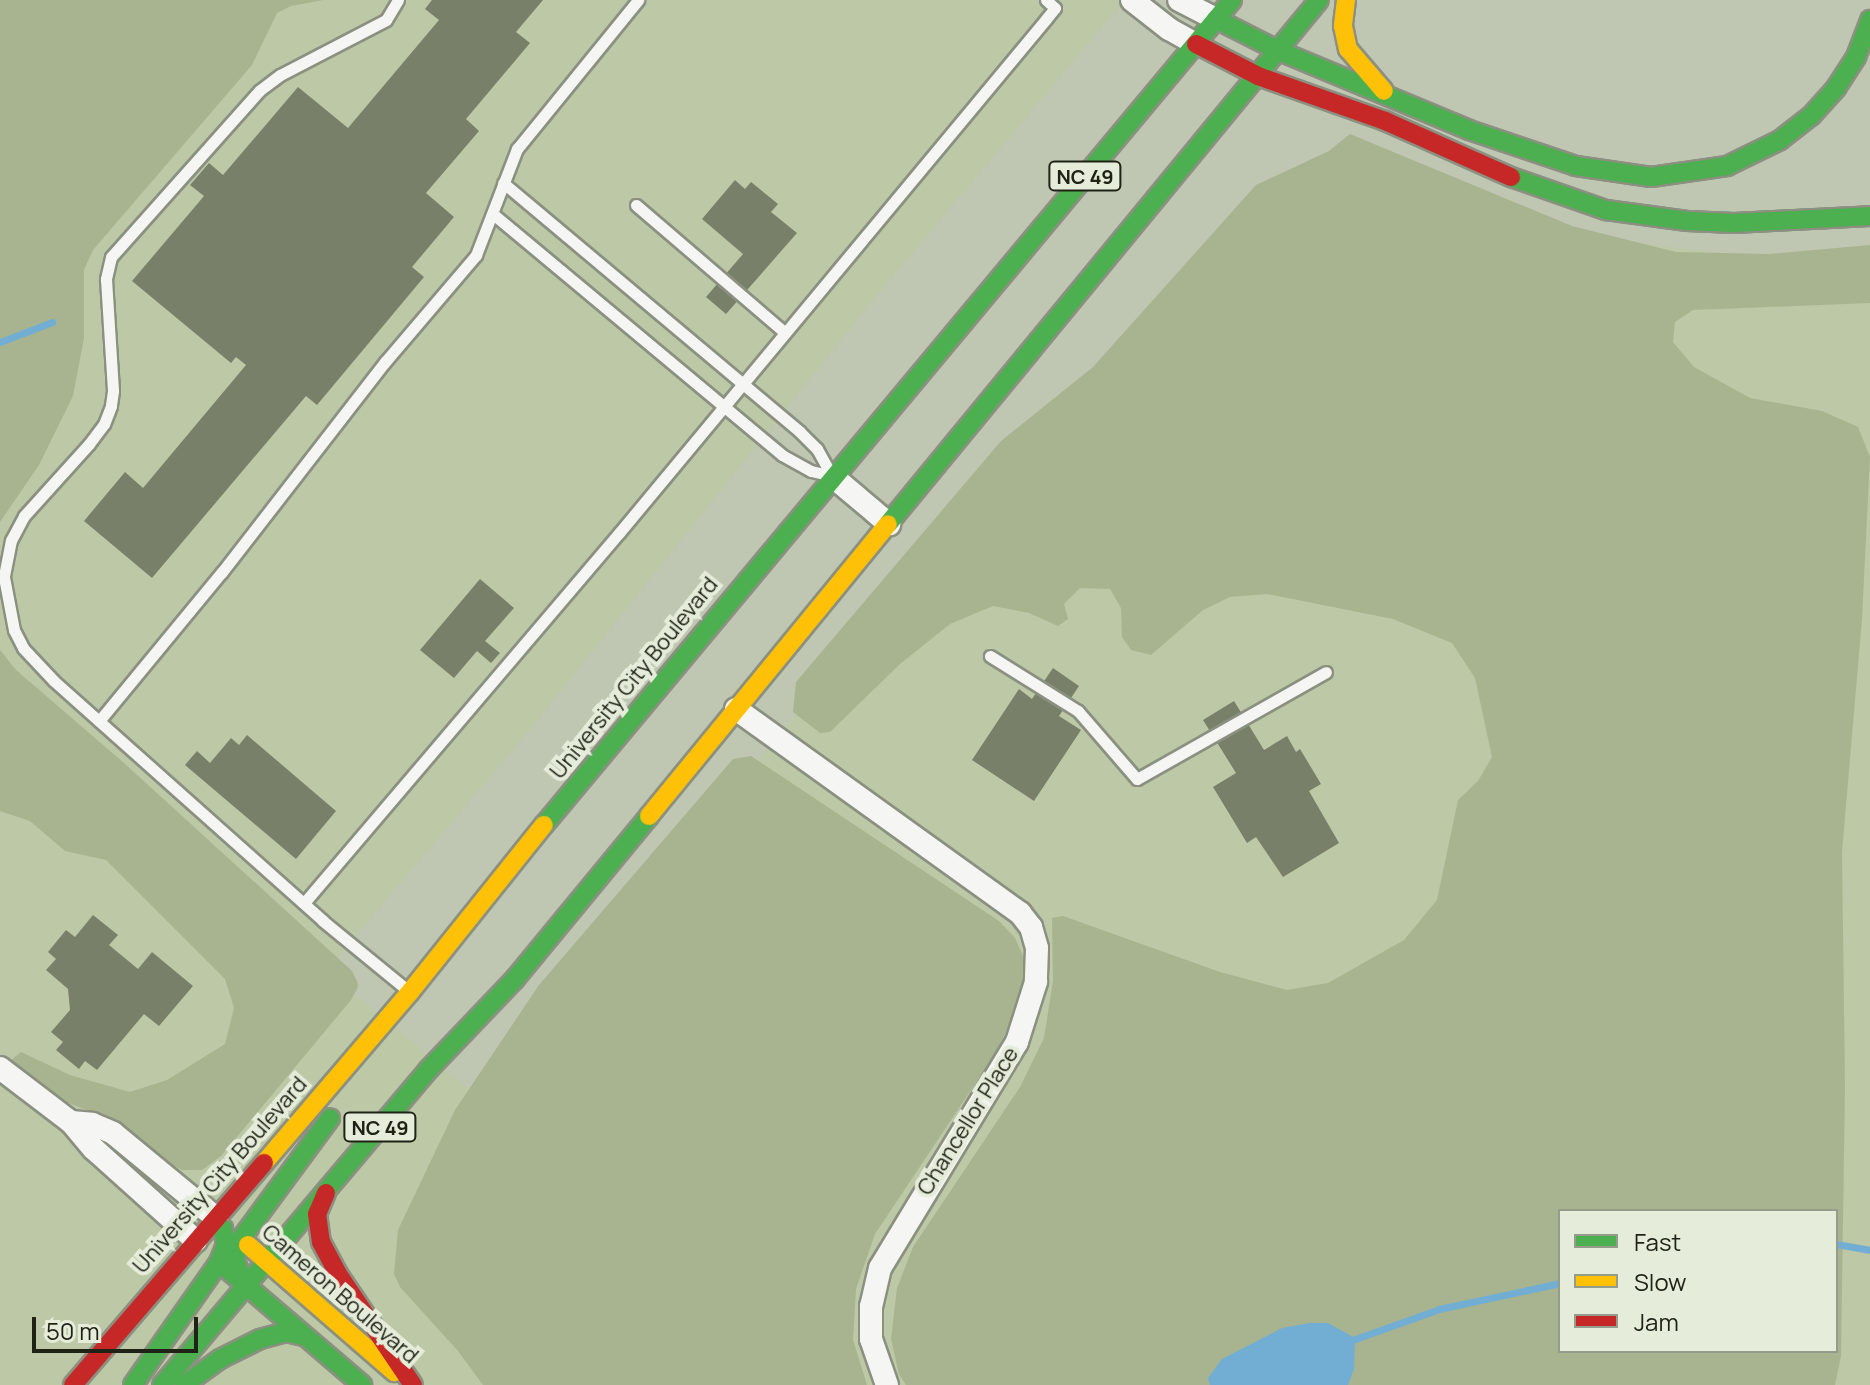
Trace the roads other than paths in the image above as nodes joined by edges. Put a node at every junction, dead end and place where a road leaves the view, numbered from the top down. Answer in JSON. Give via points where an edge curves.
{"nodes":[{"id":1,"x":398,"y":0,"type":"edge"},
{"id":2,"x":638,"y":0,"type":"edge"},
{"id":3,"x":1046,"y":0,"type":"edge"},
{"id":4,"x":1132,"y":0,"type":"edge"},
{"id":5,"x":1179,"y":0,"type":"edge"},
{"id":6,"x":1232,"y":0,"type":"edge"},
{"id":7,"x":1319,"y":0,"type":"edge"},
{"id":8,"x":1346,"y":0,"type":"edge"},
{"id":9,"x":1216,"y":19,"type":"junction"},
{"id":10,"x":1870,"y":20,"type":"edge"},
{"id":11,"x":1196,"y":44,"type":"junction"},
{"id":12,"x":1277,"y":50,"type":"junction"},
{"id":13,"x":1258,"y":76,"type":"junction"},
{"id":14,"x":1388,"y":95,"type":"junction"},
{"id":15,"x":503,"y":183,"type":"junction"},
{"id":16,"x":636,"y":205,"type":"dead end"},
{"id":17,"x":493,"y":214,"type":"junction"},
{"id":18,"x":1870,"y":216,"type":"edge"},
{"id":19,"x":784,"y":332,"type":"junction"},
{"id":20,"x":743,"y":383,"type":"junction"},
{"id":21,"x":724,"y":406,"type":"junction"},
{"id":22,"x":832,"y":476,"type":"junction"},
{"id":23,"x":889,"y":524,"type":"junction"},
{"id":24,"x":990,"y":656,"type":"dead end"},
{"id":25,"x":1326,"y":672,"type":"dead end"},
{"id":26,"x":736,"y":709,"type":"junction"},
{"id":27,"x":99,"y":721,"type":"junction"},
{"id":28,"x":304,"y":903,"type":"junction"},
{"id":29,"x":410,"y":992,"type":"junction"},
{"id":30,"x":0,"y":1068,"type":"edge"},
{"id":31,"x":71,"y":1122,"type":"junction"},
{"id":32,"x":327,"y":1191,"type":"junction"},
{"id":33,"x":216,"y":1218,"type":"junction"},
{"id":34,"x":241,"y":1238,"type":"junction"},
{"id":35,"x":196,"y":1241,"type":"junction"},
{"id":36,"x":267,"y":1261,"type":"junction"},
{"id":37,"x":219,"y":1262,"type":"junction"},
{"id":38,"x":246,"y":1286,"type":"junction"},
{"id":39,"x":304,"y":1336,"type":"junction"},
{"id":40,"x":73,"y":1385,"type":"edge"},
{"id":41,"x":133,"y":1385,"type":"edge"},
{"id":42,"x":162,"y":1385,"type":"edge"},
{"id":43,"x":184,"y":1385,"type":"edge"},
{"id":44,"x":362,"y":1385,"type":"edge"},
{"id":45,"x":411,"y":1385,"type":"edge"},
{"id":46,"x":887,"y":1385,"type":"edge"}],
"edges":[{"from":1,"to":27,"type":"lane","via":[[386,20],[259,91],[111,257],[106,279],[111,406],[89,444],[24,516],[11,540],[4,577],[8,614],[23,648]]},
{"from":2,"to":15,"type":"lane","via":[[517,149]]},
{"from":3,"to":19,"type":"lane","via":[[1055,8]]},
{"from":4,"to":11,"type":"street"},
{"from":5,"to":9,"type":"street"},
{"from":6,"to":9,"type":"main road","name":"University City Boulevard","number":"NC 49"},
{"from":7,"to":12,"type":"main road","number":"NC 49"},
{"from":8,"to":14,"type":"main road","via":[[1343,26],[1348,49]]},
{"from":9,"to":11,"type":"main road","name":"University City Boulevard","number":"NC 49"},
{"from":9,"to":12,"type":"main road"},
{"from":10,"to":14,"type":"main road","via":[[1856,57],[1811,116],[1745,159],[1695,173],[1651,177],[1576,166],[1469,130]]},
{"from":11,"to":13,"type":"main road"},
{"from":11,"to":22,"type":"main road","name":"University City Boulevard","number":"NC 49"},
{"from":12,"to":13,"type":"main road","number":"NC 49"},
{"from":12,"to":14,"type":"main road"},
{"from":13,"to":18,"type":"main road","via":[[1385,121],[1526,184],[1606,210],[1734,223]]},
{"from":13,"to":23,"type":"main road","number":"NC 49"},
{"from":15,"to":17,"type":"lane"},
{"from":15,"to":20,"type":"lane"},
{"from":16,"to":19,"type":"lane"},
{"from":17,"to":21,"type":"lane"},
{"from":17,"to":27,"type":"lane","via":[[476,255]]},
{"from":19,"to":20,"type":"lane"},
{"from":20,"to":21,"type":"lane"},
{"from":20,"to":22,"type":"lane","via":[[810,440]]},
{"from":21,"to":22,"type":"lane","via":[[796,464]]},
{"from":21,"to":28,"type":"lane"},
{"from":22,"to":23,"type":"street"},
{"from":22,"to":29,"type":"main road","name":"University City Boulevard","number":"NC 49"},
{"from":23,"to":26,"type":"main road","number":"NC 49"},
{"from":24,"to":25,"type":"lane","via":[[1078,711],[1137,779]]},
{"from":26,"to":32,"type":"main road","number":"NC 49","via":[[514,980],[429,1069]]},
{"from":26,"to":46,"type":"street","name":"Chancellor Place","via":[[1020,913],[1037,948],[1036,982],[1017,1042],[880,1268],[871,1306],[871,1339]]},
{"from":27,"to":28,"type":"lane"},
{"from":28,"to":29,"type":"lane"},
{"from":29,"to":33,"type":"main road","name":"University City Boulevard","number":"NC 49"},
{"from":29,"to":34,"type":"main road","via":[[381,1049]]},
{"from":30,"to":31,"type":"street"},
{"from":31,"to":33,"type":"street","via":[[113,1133]]},
{"from":31,"to":35,"type":"street"},
{"from":32,"to":36,"type":"main road","number":"NC 49"},
{"from":32,"to":45,"type":"main road","number":"NC 49","via":[[317,1214],[321,1242]]},
{"from":33,"to":34,"type":"main road","name":"Cameron Boulevard"},
{"from":33,"to":35,"type":"main road","name":"University City Boulevard","number":"NC 49"},
{"from":33,"to":37,"type":"main road","via":[[227,1239]]},
{"from":34,"to":36,"type":"main road","name":"Cameron Boulevard"},
{"from":34,"to":38,"type":"main road","via":[[235,1261]]},
{"from":35,"to":37,"type":"main road"},
{"from":35,"to":40,"type":"main road","name":"University City Boulevard","number":"NC 49"},
{"from":36,"to":38,"type":"main road","number":"NC 49"},
{"from":36,"to":45,"type":"main road","name":"Cameron Boulevard"},
{"from":37,"to":38,"type":"main road"},
{"from":37,"to":41,"type":"main road"},
{"from":38,"to":39,"type":"main road"},
{"from":38,"to":42,"type":"main road","number":"NC 49"},
{"from":39,"to":43,"type":"main road","via":[[286,1332],[260,1339]]},
{"from":39,"to":44,"type":"main road"}]}
